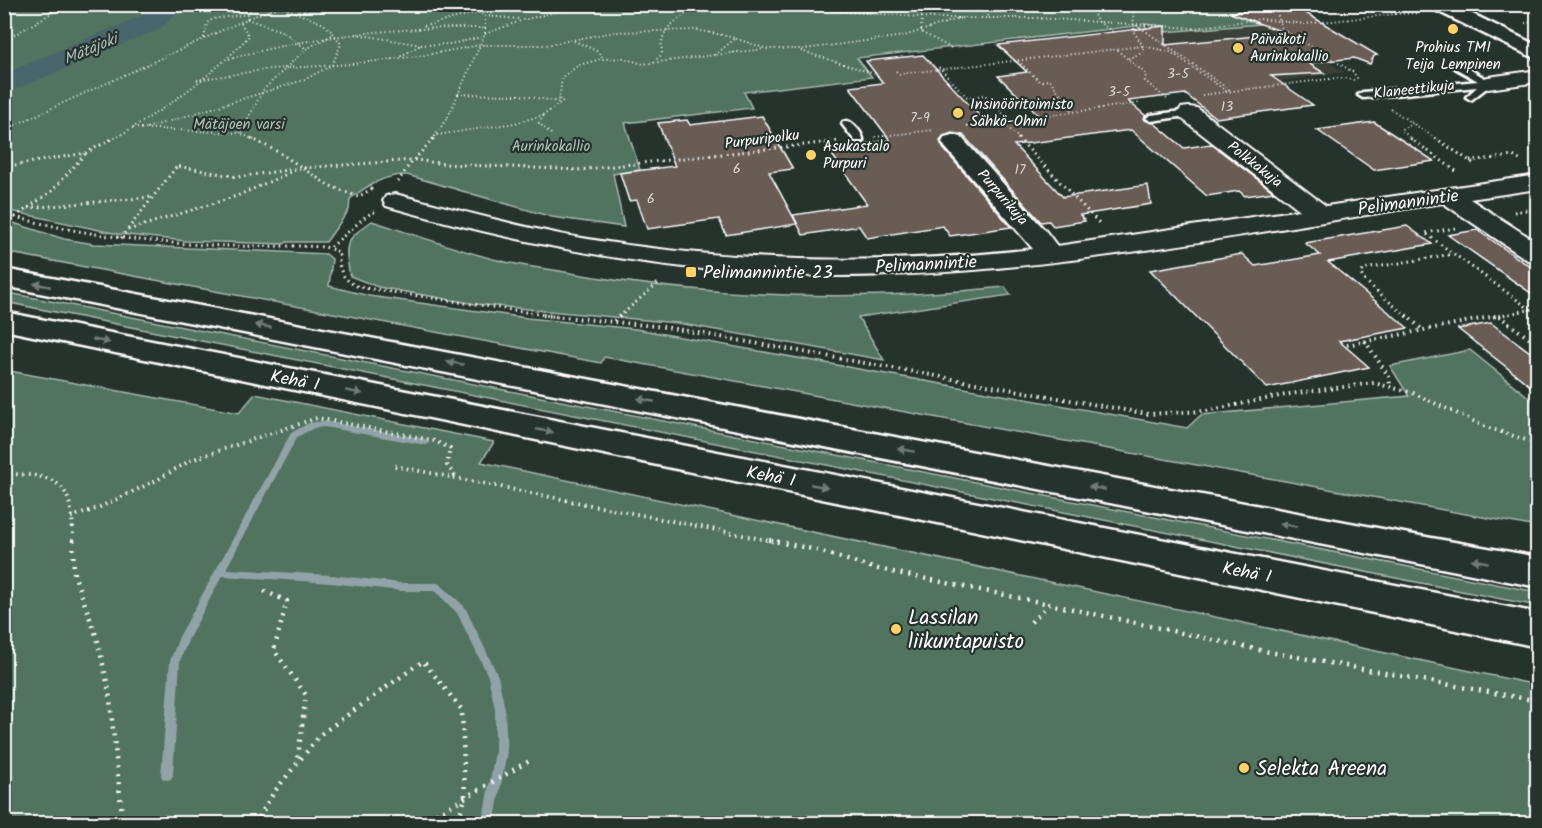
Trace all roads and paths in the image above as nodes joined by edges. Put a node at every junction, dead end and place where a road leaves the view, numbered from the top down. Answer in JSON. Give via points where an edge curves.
{"nodes":[{"id":1,"x":67,"y":4,"type":"edge"},
{"id":2,"x":252,"y":4,"type":"edge"},
{"id":3,"x":287,"y":4,"type":"edge"},
{"id":4,"x":468,"y":4,"type":"edge"},
{"id":5,"x":499,"y":4,"type":"edge"},
{"id":6,"x":587,"y":4,"type":"edge"},
{"id":7,"x":688,"y":4,"type":"edge"},
{"id":8,"x":798,"y":4,"type":"edge"},
{"id":9,"x":856,"y":4,"type":"edge"},
{"id":10,"x":994,"y":4,"type":"edge"},
{"id":11,"x":1098,"y":4,"type":"edge"},
{"id":12,"x":1133,"y":4,"type":"edge"},
{"id":13,"x":1274,"y":4,"type":"edge"},
{"id":14,"x":1437,"y":4,"type":"edge"},
{"id":15,"x":1457,"y":4,"type":"edge"},
{"id":16,"x":282,"y":7,"type":"junction"},
{"id":17,"x":1410,"y":7,"type":"dead end"},
{"id":18,"x":478,"y":11,"type":"junction"},
{"id":19,"x":868,"y":12,"type":"junction"},
{"id":20,"x":249,"y":14,"type":"junction"},
{"id":21,"x":1395,"y":14,"type":"junction"},
{"id":22,"x":1406,"y":14,"type":"dead end"},
{"id":23,"x":485,"y":16,"type":"junction"},
{"id":24,"x":922,"y":17,"type":"junction"},
{"id":25,"x":988,"y":17,"type":"junction"},
{"id":26,"x":961,"y":18,"type":"junction"},
{"id":27,"x":247,"y":19,"type":"junction"},
{"id":28,"x":523,"y":20,"type":"junction"},
{"id":29,"x":1097,"y":21,"type":"junction"},
{"id":30,"x":240,"y":22,"type":"junction"},
{"id":31,"x":1281,"y":22,"type":"junction"},
{"id":32,"x":1538,"y":22,"type":"edge"},
{"id":33,"x":1526,"y":23,"type":"dead end"},
{"id":34,"x":1134,"y":24,"type":"junction"},
{"id":35,"x":418,"y":27,"type":"junction"},
{"id":36,"x":485,"y":28,"type":"junction"},
{"id":37,"x":664,"y":31,"type":"junction"},
{"id":38,"x":921,"y":32,"type":"junction"},
{"id":39,"x":1113,"y":32,"type":"dead end"},
{"id":40,"x":347,"y":33,"type":"junction"},
{"id":41,"x":334,"y":34,"type":"junction"},
{"id":42,"x":484,"y":35,"type":"junction"},
{"id":43,"x":736,"y":38,"type":"junction"},
{"id":44,"x":204,"y":39,"type":"junction"},
{"id":45,"x":4,"y":40,"type":"edge"},
{"id":46,"x":574,"y":41,"type":"junction"},
{"id":47,"x":1538,"y":44,"type":"edge"},
{"id":48,"x":421,"y":45,"type":"junction"},
{"id":49,"x":480,"y":45,"type":"junction"},
{"id":50,"x":1143,"y":46,"type":"junction"},
{"id":51,"x":767,"y":48,"type":"junction"},
{"id":52,"x":306,"y":49,"type":"junction"},
{"id":53,"x":798,"y":49,"type":"junction"},
{"id":54,"x":952,"y":49,"type":"dead end"},
{"id":55,"x":1116,"y":50,"type":"junction"},
{"id":56,"x":1538,"y":54,"type":"edge"},
{"id":57,"x":712,"y":57,"type":"junction"},
{"id":58,"x":398,"y":58,"type":"junction"},
{"id":59,"x":603,"y":58,"type":"junction"},
{"id":60,"x":1127,"y":59,"type":"junction"},
{"id":61,"x":226,"y":60,"type":"junction"},
{"id":62,"x":1018,"y":60,"type":"junction"},
{"id":63,"x":654,"y":63,"type":"junction"},
{"id":64,"x":332,"y":64,"type":"junction"},
{"id":65,"x":1458,"y":66,"type":"dead end"},
{"id":66,"x":285,"y":68,"type":"junction"},
{"id":67,"x":940,"y":68,"type":"junction"},
{"id":68,"x":896,"y":71,"type":"dead end"},
{"id":69,"x":876,"y":74,"type":"dead end"},
{"id":70,"x":1538,"y":76,"type":"edge"},
{"id":71,"x":197,"y":80,"type":"junction"},
{"id":72,"x":1359,"y":81,"type":"junction"},
{"id":73,"x":1488,"y":83,"type":"junction"},
{"id":74,"x":1229,"y":91,"type":"junction"},
{"id":75,"x":262,"y":92,"type":"junction"},
{"id":76,"x":458,"y":93,"type":"junction"},
{"id":77,"x":1367,"y":95,"type":"junction"},
{"id":78,"x":1471,"y":97,"type":"dead end"},
{"id":79,"x":564,"y":100,"type":"dead end"},
{"id":80,"x":559,"y":102,"type":"junction"},
{"id":81,"x":1157,"y":102,"type":"dead end"},
{"id":82,"x":1145,"y":103,"type":"dead end"},
{"id":83,"x":1177,"y":104,"type":"junction"},
{"id":84,"x":1073,"y":112,"type":"junction"},
{"id":85,"x":544,"y":115,"type":"junction"},
{"id":86,"x":1151,"y":118,"type":"dead end"},
{"id":87,"x":1009,"y":120,"type":"junction"},
{"id":88,"x":1002,"y":121,"type":"junction"},
{"id":89,"x":847,"y":124,"type":"dead end"},
{"id":90,"x":1413,"y":124,"type":"junction"},
{"id":91,"x":132,"y":128,"type":"junction"},
{"id":92,"x":147,"y":128,"type":"junction"},
{"id":93,"x":4,"y":130,"type":"edge"},
{"id":94,"x":951,"y":132,"type":"junction"},
{"id":95,"x":240,"y":133,"type":"junction"},
{"id":96,"x":551,"y":134,"type":"dead end"},
{"id":97,"x":436,"y":136,"type":"junction"},
{"id":98,"x":859,"y":139,"type":"junction"},
{"id":99,"x":86,"y":153,"type":"junction"},
{"id":100,"x":415,"y":160,"type":"junction"},
{"id":101,"x":1521,"y":161,"type":"dead end"},
{"id":102,"x":4,"y":167,"type":"edge"},
{"id":103,"x":302,"y":168,"type":"junction"},
{"id":104,"x":1456,"y":171,"type":"dead end"},
{"id":105,"x":1538,"y":182,"type":"edge"},
{"id":106,"x":388,"y":192,"type":"junction"},
{"id":107,"x":1448,"y":196,"type":"junction"},
{"id":108,"x":152,"y":197,"type":"junction"},
{"id":109,"x":28,"y":208,"type":"junction"},
{"id":110,"x":1538,"y":208,"type":"edge"},
{"id":111,"x":1516,"y":211,"type":"dead end"},
{"id":112,"x":4,"y":214,"type":"edge"},
{"id":113,"x":1320,"y":214,"type":"junction"},
{"id":114,"x":15,"y":217,"type":"junction"},
{"id":115,"x":1489,"y":222,"type":"junction"},
{"id":116,"x":1101,"y":225,"type":"dead end"},
{"id":117,"x":128,"y":230,"type":"junction"},
{"id":118,"x":121,"y":238,"type":"junction"},
{"id":119,"x":331,"y":247,"type":"junction"},
{"id":120,"x":1453,"y":254,"type":"junction"},
{"id":121,"x":1050,"y":255,"type":"junction"},
{"id":122,"x":1538,"y":255,"type":"edge"},
{"id":123,"x":4,"y":278,"type":"edge"},
{"id":124,"x":658,"y":282,"type":"dead end"},
{"id":125,"x":1538,"y":308,"type":"edge"},
{"id":126,"x":1531,"y":310,"type":"junction"},
{"id":127,"x":1499,"y":316,"type":"junction"},
{"id":128,"x":4,"y":321,"type":"edge"},
{"id":129,"x":614,"y":321,"type":"junction"},
{"id":130,"x":1424,"y":330,"type":"junction"},
{"id":131,"x":1365,"y":341,"type":"junction"},
{"id":132,"x":1347,"y":345,"type":"dead end"},
{"id":133,"x":1538,"y":345,"type":"edge"},
{"id":134,"x":1390,"y":385,"type":"junction"},
{"id":135,"x":1538,"y":444,"type":"edge"},
{"id":136,"x":395,"y":466,"type":"dead end"},
{"id":137,"x":4,"y":474,"type":"edge"},
{"id":138,"x":455,"y":476,"type":"junction"},
{"id":139,"x":71,"y":517,"type":"junction"},
{"id":140,"x":1538,"y":572,"type":"edge"},
{"id":141,"x":264,"y":591,"type":"dead end"},
{"id":142,"x":1049,"y":604,"type":"junction"},
{"id":143,"x":1031,"y":622,"type":"dead end"},
{"id":144,"x":1538,"y":630,"type":"edge"},
{"id":145,"x":1538,"y":701,"type":"edge"},
{"id":146,"x":531,"y":760,"type":"dead end"},
{"id":147,"x":297,"y":765,"type":"junction"},
{"id":148,"x":465,"y":798,"type":"junction"},
{"id":149,"x":123,"y":824,"type":"edge"},
{"id":150,"x":255,"y":824,"type":"edge"},
{"id":151,"x":390,"y":824,"type":"edge"},
{"id":152,"x":457,"y":824,"type":"edge"}],
"edges":[{"from":1,"to":45,"type":"path"},
{"from":2,"to":20,"type":"path"},
{"from":3,"to":16,"type":"path"},
{"from":4,"to":18,"type":"path"},
{"from":5,"to":18,"type":"path"},
{"from":6,"to":28,"type":"path"},
{"from":7,"to":37,"type":"path","via":[[693,8]]},
{"from":8,"to":19,"type":"path"},
{"from":9,"to":19,"type":"path"},
{"from":10,"to":25,"type":"path"},
{"from":11,"to":29,"type":"path","via":[[1094,15]]},
{"from":12,"to":34,"type":"path"},
{"from":13,"to":31,"type":"path"},
{"from":14,"to":56,"type":"main road"},
{"from":15,"to":47,"type":"main road"},
{"from":16,"to":27,"type":"path"},
{"from":16,"to":41,"type":"path","via":[[324,24]]},
{"from":17,"to":21,"type":"path","via":[[1397,9]]},
{"from":18,"to":23,"type":"path"},
{"from":18,"to":35,"type":"path"},
{"from":19,"to":24,"type":"path"},
{"from":20,"to":27,"type":"path"},
{"from":20,"to":44,"type":"path","via":[[213,19],[207,23]]},
{"from":21,"to":22,"type":"path"},
{"from":21,"to":31,"type":"path","via":[[1305,24]]},
{"from":23,"to":28,"type":"path"},
{"from":23,"to":36,"type":"path"},
{"from":24,"to":26,"type":"path"},
{"from":24,"to":38,"type":"path"},
{"from":25,"to":26,"type":"path"},
{"from":25,"to":29,"type":"path"},
{"from":26,"to":38,"type":"path"},
{"from":27,"to":30,"type":"path"},
{"from":27,"to":52,"type":"path","via":[[284,32]]},
{"from":28,"to":42,"type":"path"},
{"from":29,"to":34,"type":"path"},
{"from":29,"to":39,"type":"path"},
{"from":30,"to":44,"type":"path"},
{"from":30,"to":61,"type":"path","via":[[249,36]]},
{"from":31,"to":34,"type":"path","via":[[1260,20],[1194,28]]},
{"from":31,"to":72,"type":"path","via":[[1282,29],[1353,72]]},
{"from":32,"to":33,"type":"path"},
{"from":34,"to":50,"type":"path","via":[[1134,32]]},
{"from":34,"to":74,"type":"path"},
{"from":35,"to":36,"type":"path"},
{"from":35,"to":40,"type":"path"},
{"from":36,"to":42,"type":"path"},
{"from":37,"to":43,"type":"path","via":[[713,32]]},
{"from":37,"to":46,"type":"path","via":[[614,32]]},
{"from":37,"to":63,"type":"path","via":[[660,42],[662,54]]},
{"from":38,"to":53,"type":"path"},
{"from":38,"to":54,"type":"path"},
{"from":40,"to":41,"type":"path"},
{"from":40,"to":48,"type":"path"},
{"from":41,"to":52,"type":"path"},
{"from":41,"to":61,"type":"path","via":[[279,43]]},
{"from":41,"to":64,"type":"path","via":[[341,44]]},
{"from":42,"to":48,"type":"path","via":[[451,44]]},
{"from":42,"to":49,"type":"path"},
{"from":43,"to":51,"type":"path"},
{"from":43,"to":57,"type":"path"},
{"from":44,"to":93,"type":"path"},
{"from":46,"to":49,"type":"path"},
{"from":46,"to":59,"type":"path","via":[[597,51]]},
{"from":48,"to":58,"type":"path"},
{"from":49,"to":58,"type":"path"},
{"from":49,"to":76,"type":"path"},
{"from":50,"to":55,"type":"path"},
{"from":50,"to":60,"type":"path","via":[[1144,52]]},
{"from":50,"to":74,"type":"path","via":[[1171,52]]},
{"from":51,"to":53,"type":"path"},
{"from":51,"to":57,"type":"path"},
{"from":52,"to":66,"type":"path"},
{"from":53,"to":69,"type":"path"},
{"from":55,"to":60,"type":"path"},
{"from":55,"to":62,"type":"path"},
{"from":57,"to":63,"type":"path"},
{"from":58,"to":64,"type":"path"},
{"from":59,"to":63,"type":"path"},
{"from":59,"to":80,"type":"path","via":[[567,72],[560,83]]},
{"from":60,"to":83,"type":"path","via":[[1146,75],[1145,81]]},
{"from":61,"to":71,"type":"path"},
{"from":62,"to":67,"type":"path"},
{"from":62,"to":84,"type":"path","via":[[1039,81],[1050,80]]},
{"from":64,"to":66,"type":"path"},
{"from":64,"to":75,"type":"path","via":[[304,80]]},
{"from":65,"to":73,"type":"lane"},
{"from":66,"to":71,"type":"path"},
{"from":66,"to":75,"type":"path"},
{"from":67,"to":68,"type":"path","via":[[898,74]]},
{"from":67,"to":87,"type":"path","via":[[966,97],[985,95]]},
{"from":70,"to":73,"type":"street","name":"Klaneettikuja"},
{"from":71,"to":91,"type":"path"},
{"from":72,"to":74,"type":"path","via":[[1336,78]]},
{"from":72,"to":77,"type":"path"},
{"from":73,"to":77,"type":"lane","name":"Klaneettikuja"},
{"from":73,"to":78,"type":"lane"},
{"from":75,"to":92,"type":"path"},
{"from":75,"to":95,"type":"path"},
{"from":76,"to":80,"type":"path","via":[[519,95]]},
{"from":76,"to":97,"type":"path"},
{"from":77,"to":90,"type":"path"},
{"from":79,"to":80,"type":"path"},
{"from":80,"to":85,"type":"path"},
{"from":81,"to":83,"type":"path"},
{"from":82,"to":84,"type":"path","name":"Purpuripolku"},
{"from":83,"to":86,"type":"lane"},
{"from":83,"to":113,"type":"street","name":"Polkkakuja"},
{"from":84,"to":87,"type":"path","name":"Purpuripolku"},
{"from":85,"to":96,"type":"path","via":[[539,123]]},
{"from":85,"to":97,"type":"path"},
{"from":87,"to":88,"type":"path","name":"Purpuripolku"},
{"from":88,"to":94,"type":"path","name":"Purpuripolku"},
{"from":88,"to":116,"type":"path"},
{"from":89,"to":98,"type":"lane"},
{"from":90,"to":101,"type":"path","via":[[1472,162],[1513,156]]},
{"from":90,"to":104,"type":"path","via":[[1401,129],[1403,134]]},
{"from":91,"to":92,"type":"path"},
{"from":91,"to":99,"type":"path"},
{"from":92,"to":95,"type":"path"},
{"from":94,"to":98,"type":"path","name":"Purpuripolku"},
{"from":94,"to":121,"type":"street","name":"Purpurikuja"},
{"from":95,"to":103,"type":"path"},
{"from":97,"to":100,"type":"path"},
{"from":98,"to":100,"type":"path","name":"Purpuripolku","via":[[578,170]]},
{"from":99,"to":102,"type":"path"},
{"from":99,"to":109,"type":"path","via":[[52,191]]},
{"from":100,"to":103,"type":"path","name":"Purpuripolku"},
{"from":100,"to":106,"type":"path"},
{"from":103,"to":106,"type":"path","via":[[358,198]]},
{"from":103,"to":108,"type":"path","name":"Purpuripolku","via":[[238,177],[177,166]]},
{"from":103,"to":117,"type":"path","via":[[241,194]]},
{"from":105,"to":107,"type":"street","name":"Pelimannintie"},
{"from":106,"to":119,"type":"path"},
{"from":106,"to":121,"type":"street","name":"Pelimannintie","via":[[493,229],[543,240],[625,254],[708,262],[882,267]]},
{"from":107,"to":113,"type":"street","name":"Pelimannintie"},
{"from":107,"to":115,"type":"street"},
{"from":108,"to":109,"type":"path"},
{"from":108,"to":117,"type":"path"},
{"from":109,"to":114,"type":"path"},
{"from":110,"to":111,"type":"path"},
{"from":112,"to":114,"type":"path"},
{"from":113,"to":121,"type":"street","name":"Pelimannintie"},
{"from":114,"to":118,"type":"path"},
{"from":115,"to":120,"type":"path","via":[[1425,233]]},
{"from":115,"to":122,"type":"street"},
{"from":117,"to":118,"type":"path"},
{"from":118,"to":119,"type":"path","via":[[219,246]]},
{"from":119,"to":129,"type":"path","via":[[339,252],[342,279],[359,287],[530,314]]},
{"from":120,"to":126,"type":"path"},
{"from":120,"to":130,"type":"path","via":[[1370,267],[1361,274]]},
{"from":140,"to":123,"type":"main road","one_way":true},
{"from":124,"to":129,"type":"path"},
{"from":125,"to":126,"type":"path"},
{"from":126,"to":127,"type":"path"},
{"from":127,"to":130,"type":"path"},
{"from":127,"to":133,"type":"path"},
{"from":128,"to":144,"type":"main road","name":"Kehä I","one_way":true},
{"from":129,"to":134,"type":"path","via":[[1147,414],[1206,411],[1358,384]]},
{"from":130,"to":131,"type":"path"},
{"from":131,"to":132,"type":"path"},
{"from":131,"to":134,"type":"path","via":[[1389,377]]},
{"from":134,"to":135,"type":"path","via":[[1505,435]]},
{"from":136,"to":138,"type":"path"},
{"from":137,"to":139,"type":"path","via":[[32,474],[50,479],[66,491]]},
{"from":138,"to":139,"type":"path","via":[[447,465],[450,448],[432,440],[317,418],[191,460],[137,490]]},
{"from":138,"to":142,"type":"path","via":[[812,549],[873,568]]},
{"from":139,"to":149,"type":"path","via":[[75,574],[100,646],[114,721]]},
{"from":141,"to":147,"type":"path","via":[[287,601],[274,650],[306,695]]},
{"from":142,"to":143,"type":"path"},
{"from":142,"to":145,"type":"path","via":[[1264,651]]},
{"from":146,"to":148,"type":"path"},
{"from":147,"to":148,"type":"path","via":[[321,734],[423,661],[462,710]]},
{"from":147,"to":150,"type":"path","via":[[274,792]]},
{"from":148,"to":151,"type":"path","via":[[438,813]]},
{"from":148,"to":152,"type":"path"}]}
